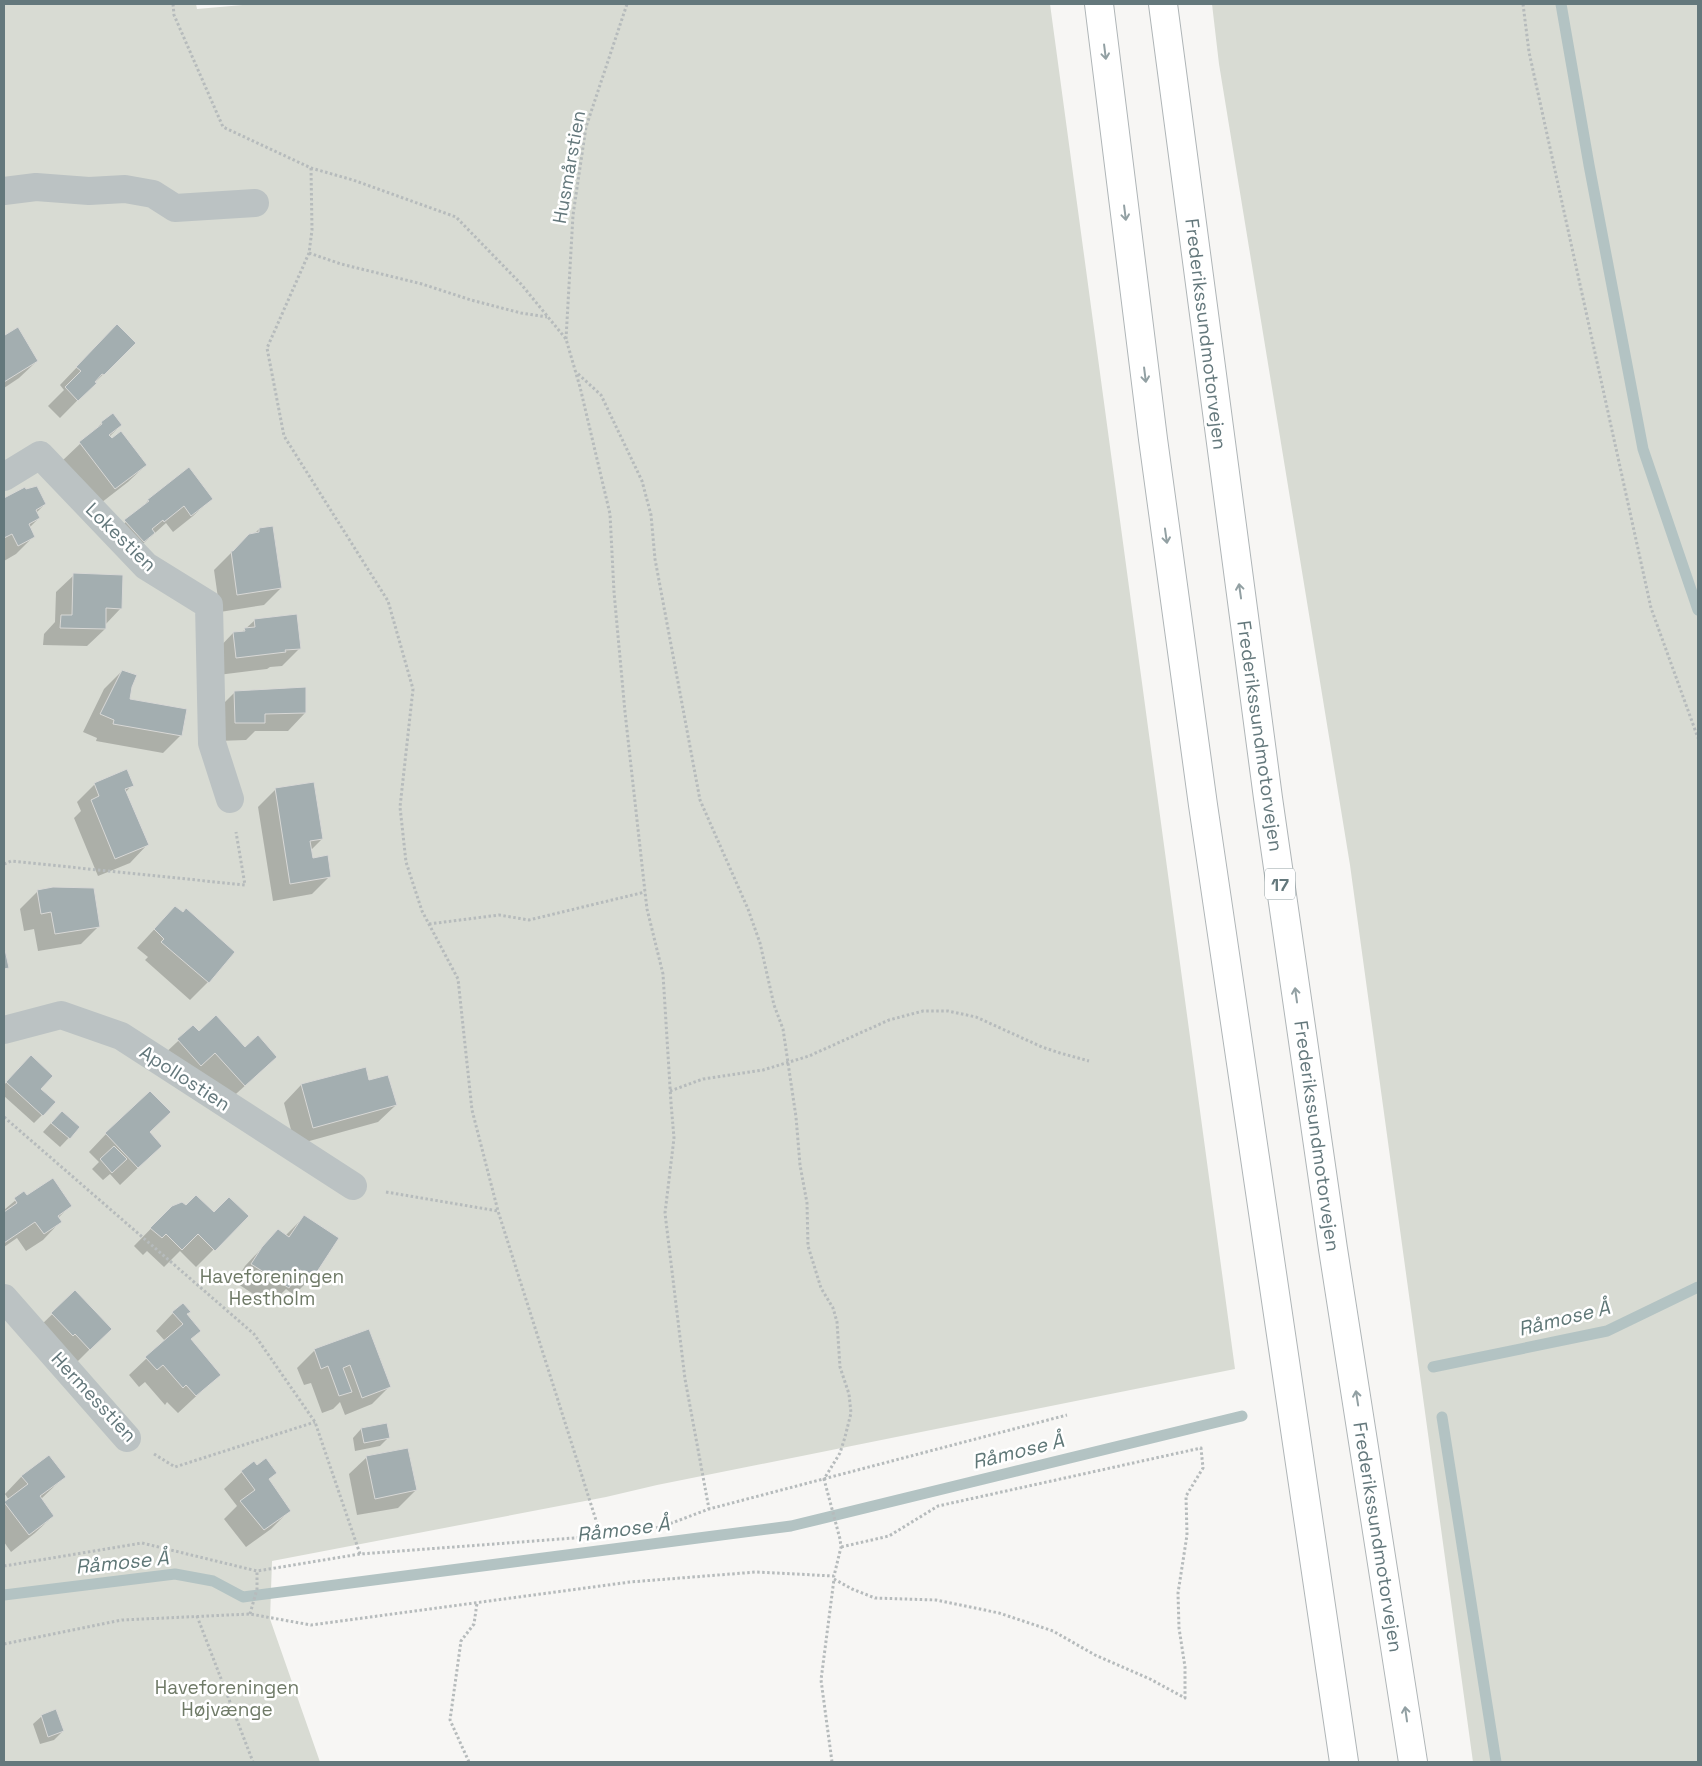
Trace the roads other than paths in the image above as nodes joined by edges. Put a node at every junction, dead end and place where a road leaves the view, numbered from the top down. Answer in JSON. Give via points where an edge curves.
{"nodes":[{"id":1,"x":1099,"y":4,"type":"edge"},
{"id":2,"x":1163,"y":4,"type":"edge"},
{"id":3,"x":4,"y":191,"type":"edge"},
{"id":4,"x":255,"y":203,"type":"dead end"},
{"id":5,"x":4,"y":477,"type":"edge"},
{"id":6,"x":230,"y":798,"type":"road end"},
{"id":7,"x":4,"y":1030,"type":"edge"},
{"id":8,"x":353,"y":1186,"type":"road end"},
{"id":9,"x":4,"y":1298,"type":"edge"},
{"id":10,"x":127,"y":1438,"type":"road end"},
{"id":11,"x":1344,"y":1762,"type":"edge"},
{"id":12,"x":1413,"y":1762,"type":"edge"}],
"edges":[{"from":1,"to":11,"type":"highway","one_way":true,"via":[[1203,805]]},
{"from":12,"to":2,"type":"highway","name":"Frederikssundmotorvejen","number":"17","one_way":true,"via":[[1268,798]]},
{"from":3,"to":4,"type":"lane","via":[[36,187],[125,189],[153,194],[175,208]]},
{"from":5,"to":6,"type":"lane","name":"Lokestien","via":[[40,454],[146,566],[209,605],[212,743]]},
{"from":7,"to":8,"type":"lane","name":"Apollostien","via":[[60,1015],[121,1036]]},
{"from":9,"to":10,"type":"lane","name":"Hermesstien"}]}
